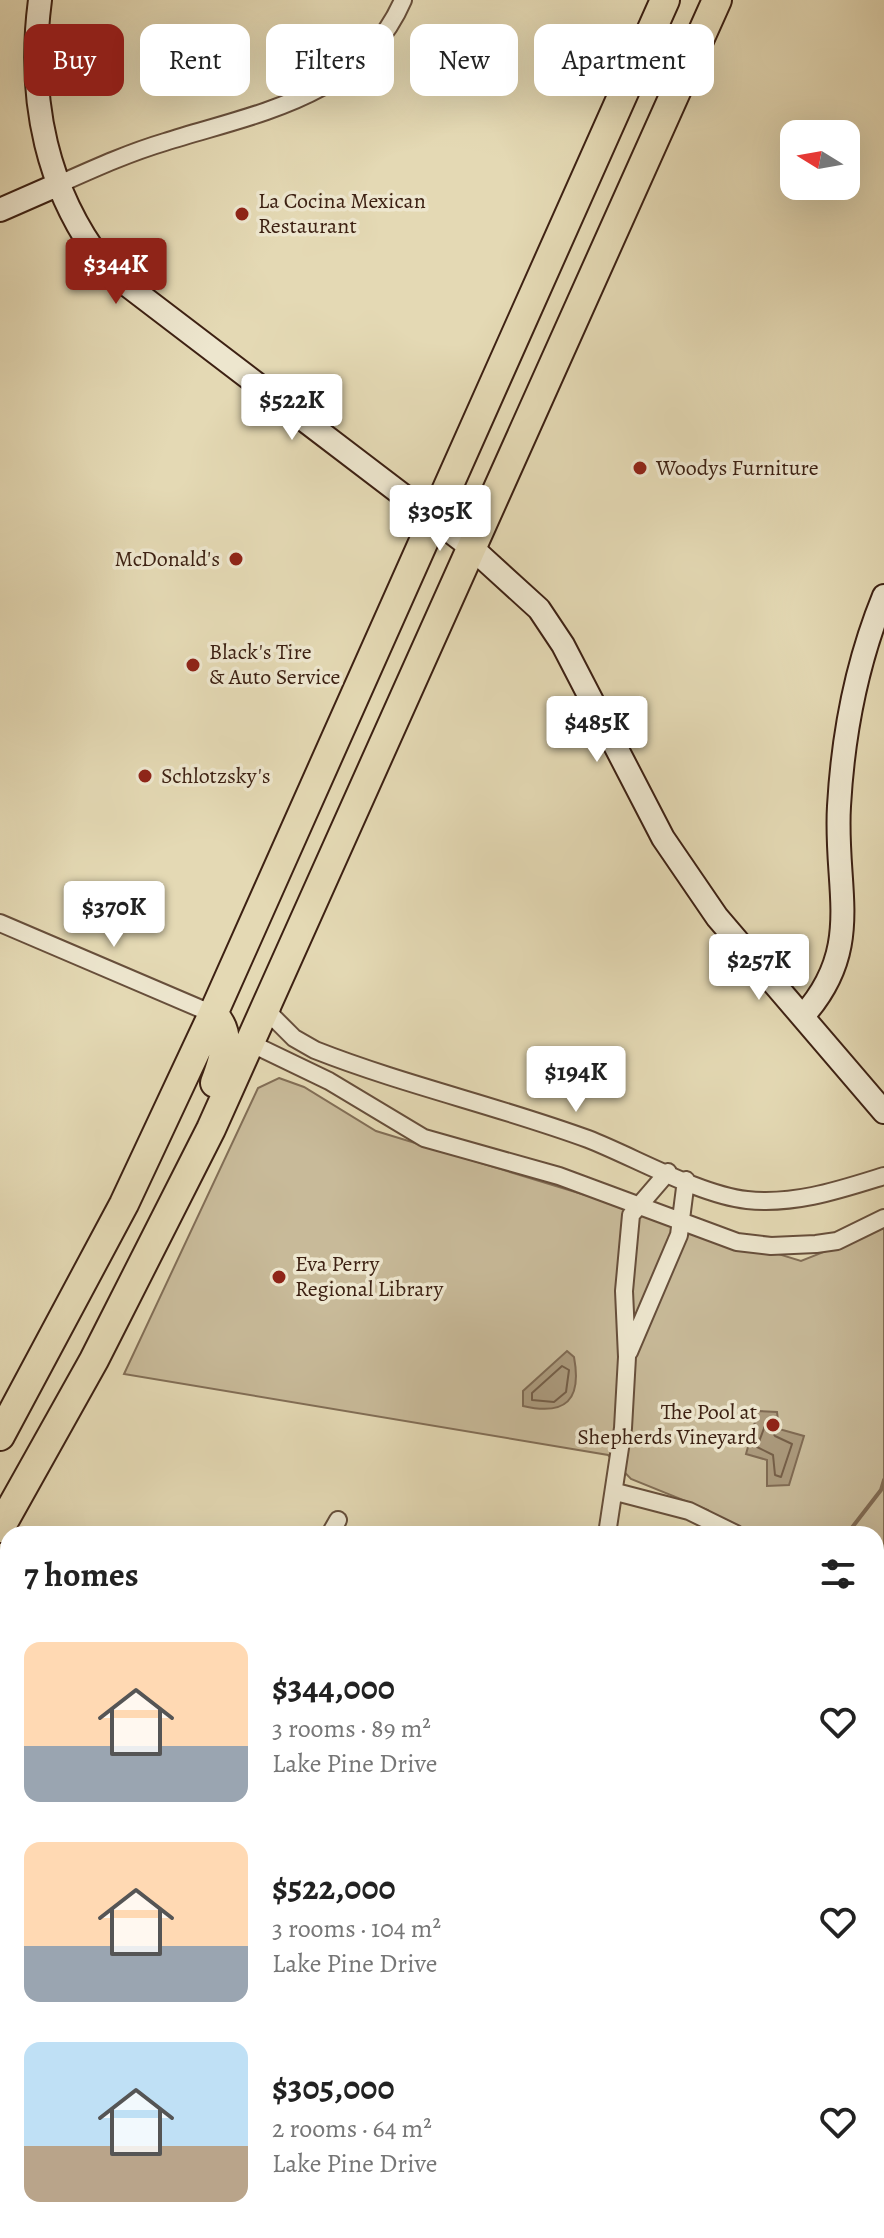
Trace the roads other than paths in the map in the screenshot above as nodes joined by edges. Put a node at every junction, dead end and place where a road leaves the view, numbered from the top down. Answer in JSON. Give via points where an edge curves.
{"nodes":[{"id":1,"x":40,"y":0,"type":"edge"},
{"id":2,"x":403,"y":0,"type":"edge"},
{"id":3,"x":665,"y":0,"type":"edge"},
{"id":4,"x":717,"y":0,"type":"edge"},
{"id":5,"x":57,"y":185,"type":"junction"},
{"id":6,"x":0,"y":210,"type":"edge"},
{"id":7,"x":434,"y":520,"type":"junction"},
{"id":8,"x":472,"y":548,"type":"junction"},
{"id":9,"x":884,"y":596,"type":"edge"},
{"id":10,"x":287,"y":849,"type":"junction"},
{"id":11,"x":0,"y":923,"type":"edge"},
{"id":12,"x":272,"y":996,"type":"junction"},
{"id":13,"x":213,"y":1014,"type":"junction"},
{"id":14,"x":803,"y":1016,"type":"junction"},
{"id":15,"x":250,"y":1043,"type":"junction"},
{"id":16,"x":884,"y":1112,"type":"edge"},
{"id":17,"x":668,"y":1172,"type":"junction"},
{"id":18,"x":884,"y":1176,"type":"edge"},
{"id":19,"x":686,"y":1180,"type":"junction"},
{"id":20,"x":637,"y":1205,"type":"junction"},
{"id":21,"x":884,"y":1218,"type":"edge"},
{"id":22,"x":683,"y":1224,"type":"junction"},
{"id":23,"x":150,"y":1248,"type":"junction"},
{"id":24,"x":627,"y":1357,"type":"junction"},
{"id":25,"x":0,"y":1436,"type":"edge"},
{"id":26,"x":616,"y":1492,"type":"junction"},
{"id":27,"x":1,"y":1526,"type":"edge"},
{"id":28,"x":609,"y":1526,"type":"edge"},
{"id":29,"x":720,"y":1526,"type":"edge"}],
"edges":[{"from":1,"to":5,"type":"main road","via":[[37,102]]},
{"from":2,"to":5,"type":"street","via":[[365,57],[313,95],[138,151]]},
{"from":3,"to":7,"type":"highway"},
{"from":4,"to":8,"type":"highway"},
{"from":5,"to":6,"type":"main road"},
{"from":5,"to":7,"type":"main road","via":[[88,246],[110,272]]},
{"from":7,"to":8,"type":"main road"},
{"from":7,"to":10,"type":"highway"},
{"from":8,"to":12,"type":"highway"},
{"from":8,"to":14,"type":"main road","via":[[546,617],[663,838],[717,917]]},
{"from":9,"to":14,"type":"main road","via":[[856,686],[843,756],[838,841],[844,930],[838,962],[825,992]]},
{"from":10,"to":13,"type":"highway"},
{"from":10,"to":15,"type":"highway","via":[[289,873],[238,1008],[240,1034]]},
{"from":11,"to":13,"type":"street"},
{"from":12,"to":15,"type":"highway"},
{"from":12,"to":17,"type":"street","via":[[271,1015],[315,1050],[574,1134]]},
{"from":13,"to":23,"type":"highway","via":[[225,1032],[226,1050]]},
{"from":13,"to":25,"type":"highway","via":[[124,1204]]},
{"from":14,"to":16,"type":"main road"},
{"from":15,"to":20,"type":"street","via":[[329,1081],[424,1138],[559,1176]]},
{"from":15,"to":23,"type":"highway"},
{"from":17,"to":19,"type":"street"},
{"from":17,"to":20,"type":"street"},
{"from":18,"to":19,"type":"street","via":[[813,1197],[765,1201],[719,1193]]},
{"from":19,"to":22,"type":"street"},
{"from":20,"to":22,"type":"street"},
{"from":20,"to":24,"type":"street","via":[[631,1215],[624,1291]]},
{"from":21,"to":22,"type":"street","via":[[837,1241],[790,1247],[737,1242]]},
{"from":22,"to":24,"type":"street"},
{"from":23,"to":27,"type":"highway"},
{"from":24,"to":26,"type":"street"},
{"from":26,"to":28,"type":"street"},
{"from":26,"to":29,"type":"street","via":[[689,1511]]}]}
